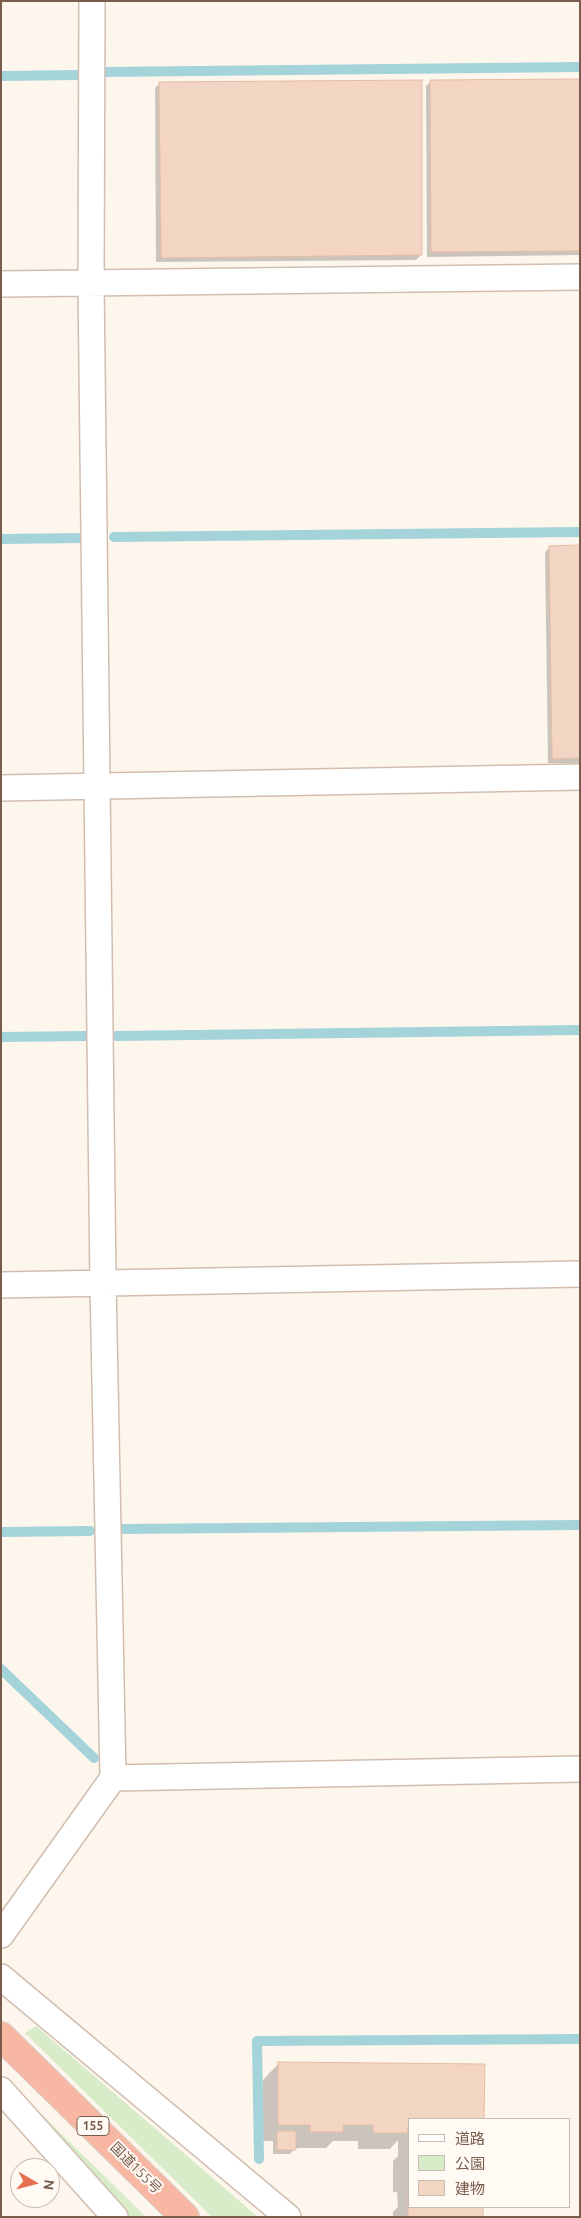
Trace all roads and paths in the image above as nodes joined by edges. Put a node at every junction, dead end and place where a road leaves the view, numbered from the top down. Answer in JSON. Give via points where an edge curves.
{"nodes":[{"id":1,"x":92,"y":1,"type":"edge"},
{"id":2,"x":580,"y":277,"type":"edge"},
{"id":3,"x":92,"y":283,"type":"junction"},
{"id":4,"x":1,"y":284,"type":"edge"},
{"id":5,"x":580,"y":777,"type":"edge"},
{"id":6,"x":97,"y":786,"type":"junction"},
{"id":7,"x":1,"y":788,"type":"edge"},
{"id":8,"x":580,"y":1274,"type":"edge"},
{"id":9,"x":103,"y":1283,"type":"junction"},
{"id":10,"x":1,"y":1285,"type":"edge"},
{"id":11,"x":580,"y":1769,"type":"edge"},
{"id":12,"x":113,"y":1778,"type":"junction"},
{"id":13,"x":1,"y":1935,"type":"edge"},
{"id":14,"x":1,"y":1977,"type":"edge"},
{"id":15,"x":1,"y":2036,"type":"edge"},
{"id":16,"x":1,"y":2090,"type":"edge"},
{"id":17,"x":114,"y":2217,"type":"edge"},
{"id":18,"x":185,"y":2217,"type":"edge"},
{"id":19,"x":288,"y":2217,"type":"edge"}],
"edges":[{"from":1,"to":3,"type":"street"},
{"from":2,"to":3,"type":"street"},
{"from":3,"to":4,"type":"street"},
{"from":3,"to":6,"type":"street"},
{"from":5,"to":6,"type":"street"},
{"from":6,"to":7,"type":"street"},
{"from":6,"to":9,"type":"street"},
{"from":8,"to":9,"type":"street"},
{"from":9,"to":10,"type":"street"},
{"from":9,"to":12,"type":"street"},
{"from":11,"to":12,"type":"street"},
{"from":12,"to":13,"type":"street"},
{"from":14,"to":19,"type":"street"},
{"from":15,"to":18,"type":"highway","name":"国道155号","number":"155"},
{"from":16,"to":17,"type":"street"}]}
